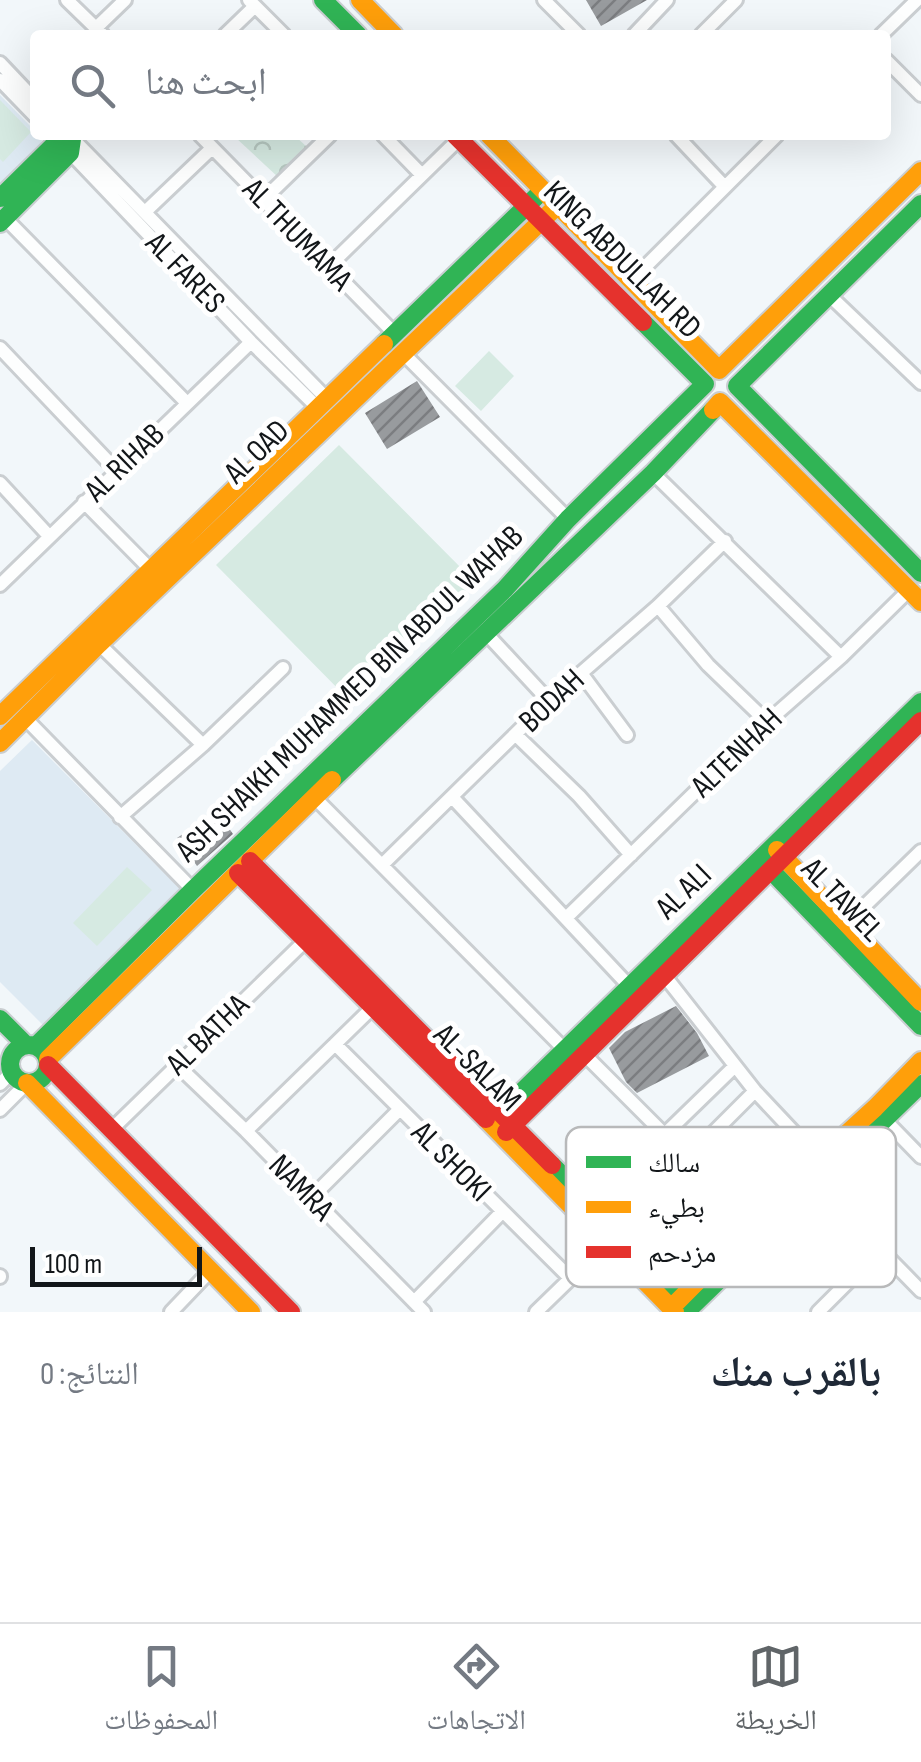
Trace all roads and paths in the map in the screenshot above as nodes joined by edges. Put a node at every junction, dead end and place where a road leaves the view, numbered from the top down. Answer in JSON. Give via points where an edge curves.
{"nodes":[{"id":1,"x":67,"y":0,"type":"edge"},
{"id":2,"x":126,"y":0,"type":"edge"},
{"id":3,"x":323,"y":0,"type":"edge"},
{"id":4,"x":667,"y":0,"type":"edge"},
{"id":5,"x":712,"y":0,"type":"edge"},
{"id":6,"x":736,"y":0,"type":"edge"},
{"id":7,"x":917,"y":0,"type":"edge"},
{"id":8,"x":363,"y":1,"type":"edge"},
{"id":9,"x":547,"y":1,"type":"edge"},
{"id":10,"x":252,"y":3,"type":"edge"},
{"id":11,"x":724,"y":11,"type":"junction"},
{"id":12,"x":97,"y":30,"type":"edge"},
{"id":13,"x":101,"y":30,"type":"edge"},
{"id":14,"x":230,"y":30,"type":"edge"},
{"id":15,"x":279,"y":30,"type":"edge"},
{"id":16,"x":353,"y":30,"type":"edge"},
{"id":17,"x":389,"y":30,"type":"edge"},
{"id":18,"x":574,"y":30,"type":"edge"},
{"id":19,"x":639,"y":30,"type":"edge"},
{"id":20,"x":705,"y":30,"type":"edge"},
{"id":21,"x":886,"y":30,"type":"edge"},
{"id":22,"x":0,"y":63,"type":"edge"},
{"id":23,"x":891,"y":65,"type":"edge"},
{"id":24,"x":0,"y":80,"type":"edge"},
{"id":25,"x":30,"y":95,"type":"edge"},
{"id":26,"x":921,"y":95,"type":"edge"},
{"id":27,"x":30,"y":111,"type":"edge"},
{"id":28,"x":65,"y":140,"type":"edge"},
{"id":29,"x":205,"y":140,"type":"edge"},
{"id":30,"x":325,"y":140,"type":"edge"},
{"id":31,"x":389,"y":140,"type":"edge"},
{"id":32,"x":454,"y":140,"type":"edge"},
{"id":33,"x":460,"y":140,"type":"edge"},
{"id":34,"x":494,"y":140,"type":"edge"},
{"id":35,"x":681,"y":140,"type":"edge"},
{"id":36,"x":772,"y":140,"type":"edge"},
{"id":37,"x":212,"y":148,"type":"junction"},
{"id":38,"x":921,"y":170,"type":"edge"},
{"id":39,"x":422,"y":175,"type":"junction"},
{"id":40,"x":724,"y":186,"type":"junction"},
{"id":41,"x":542,"y":191,"type":"junction"},
{"id":42,"x":0,"y":198,"type":"edge"},
{"id":43,"x":263,"y":200,"type":"junction"},
{"id":44,"x":921,"y":204,"type":"edge"},
{"id":45,"x":526,"y":206,"type":"junction"},
{"id":46,"x":556,"y":206,"type":"junction"},
{"id":47,"x":145,"y":212,"type":"junction"},
{"id":48,"x":2,"y":220,"type":"edge"},
{"id":49,"x":540,"y":220,"type":"junction"},
{"id":50,"x":328,"y":267,"type":"junction"},
{"id":51,"x":633,"y":279,"type":"junction"},
{"id":52,"x":828,"y":295,"type":"junction"},
{"id":53,"x":396,"y":334,"type":"junction"},
{"id":54,"x":251,"y":342,"type":"junction"},
{"id":55,"x":0,"y":348,"type":"edge"},
{"id":56,"x":403,"y":352,"type":"junction"},
{"id":57,"x":720,"y":370,"type":"junction"},
{"id":58,"x":921,"y":383,"type":"edge"},
{"id":59,"x":705,"y":384,"type":"junction"},
{"id":60,"x":737,"y":386,"type":"junction"},
{"id":61,"x":720,"y":402,"type":"junction"},
{"id":62,"x":187,"y":403,"type":"junction"},
{"id":63,"x":322,"y":403,"type":"junction"},
{"id":64,"x":117,"y":470,"type":"junction"},
{"id":65,"x":654,"y":473,"type":"junction"},
{"id":66,"x":0,"y":482,"type":"edge"},
{"id":67,"x":84,"y":502,"type":"junction"},
{"id":68,"x":568,"y":519,"type":"junction"},
{"id":69,"x":49,"y":536,"type":"junction"},
{"id":70,"x":725,"y":542,"type":"junction"},
{"id":71,"x":151,"y":570,"type":"junction"},
{"id":72,"x":921,"y":573,"type":"edge"},
{"id":73,"x":0,"y":585,"type":"edge"},
{"id":74,"x":915,"y":596,"type":"edge"},
{"id":75,"x":658,"y":606,"type":"junction"},
{"id":76,"x":485,"y":632,"type":"junction"},
{"id":77,"x":99,"y":644,"type":"junction"},
{"id":78,"x":841,"y":657,"type":"junction"},
{"id":79,"x":283,"y":668,"type":"dead end"},
{"id":80,"x":581,"y":673,"type":"junction"},
{"id":81,"x":549,"y":701,"type":"junction"},
{"id":82,"x":921,"y":702,"type":"edge"},
{"id":83,"x":0,"y":716,"type":"edge"},
{"id":84,"x":25,"y":718,"type":"junction"},
{"id":85,"x":921,"y":721,"type":"edge"},
{"id":86,"x":768,"y":722,"type":"junction"},
{"id":87,"x":372,"y":728,"type":"junction"},
{"id":88,"x":516,"y":735,"type":"junction"},
{"id":89,"x":627,"y":736,"type":"dead end"},
{"id":90,"x":0,"y":742,"type":"edge"},
{"id":91,"x":203,"y":745,"type":"junction"},
{"id":92,"x":314,"y":797,"type":"junction"},
{"id":93,"x":452,"y":797,"type":"junction"},
{"id":94,"x":120,"y":817,"type":"junction"},
{"id":95,"x":631,"y":854,"type":"junction"},
{"id":96,"x":772,"y":858,"type":"junction"},
{"id":97,"x":918,"y":860,"type":"edge"},
{"id":98,"x":382,"y":865,"type":"junction"},
{"id":99,"x":244,"y":867,"type":"junction"},
{"id":100,"x":192,"y":890,"type":"junction"},
{"id":101,"x":567,"y":917,"type":"junction"},
{"id":102,"x":847,"y":922,"type":"junction"},
{"id":103,"x":306,"y":940,"type":"junction"},
{"id":104,"x":664,"y":975,"type":"junction"},
{"id":105,"x":630,"y":986,"type":"junction"},
{"id":106,"x":921,"y":1002,"type":"edge"},
{"id":107,"x":374,"y":1006,"type":"junction"},
{"id":108,"x":0,"y":1019,"type":"edge"},
{"id":109,"x":921,"y":1026,"type":"edge"},
{"id":110,"x":335,"y":1044,"type":"junction"},
{"id":111,"x":575,"y":1052,"type":"junction"},
{"id":112,"x":40,"y":1054,"type":"junction"},
{"id":113,"x":921,"y":1061,"type":"edge"},
{"id":114,"x":178,"y":1065,"type":"junction"},
{"id":115,"x":735,"y":1066,"type":"junction"},
{"id":116,"x":10,"y":1070,"type":"edge"},
{"id":117,"x":921,"y":1084,"type":"edge"},
{"id":118,"x":755,"y":1091,"type":"junction"},
{"id":119,"x":0,"y":1110,"type":"edge"},
{"id":120,"x":399,"y":1110,"type":"junction"},
{"id":121,"x":884,"y":1119,"type":"junction"},
{"id":122,"x":501,"y":1125,"type":"junction"},
{"id":123,"x":656,"y":1127,"type":"edge"},
{"id":124,"x":671,"y":1127,"type":"edge"},
{"id":125,"x":719,"y":1127,"type":"edge"},
{"id":126,"x":789,"y":1127,"type":"edge"},
{"id":127,"x":855,"y":1127,"type":"edge"},
{"id":128,"x":876,"y":1127,"type":"edge"},
{"id":129,"x":892,"y":1127,"type":"edge"},
{"id":130,"x":111,"y":1130,"type":"junction"},
{"id":131,"x":246,"y":1130,"type":"junction"},
{"id":132,"x":896,"y":1131,"type":"edge"},
{"id":133,"x":921,"y":1157,"type":"edge"},
{"id":134,"x":566,"y":1192,"type":"edge"},
{"id":135,"x":566,"y":1197,"type":"edge"},
{"id":136,"x":311,"y":1198,"type":"junction"},
{"id":137,"x":502,"y":1212,"type":"junction"},
{"id":138,"x":896,"y":1266,"type":"edge"},
{"id":139,"x":210,"y":1271,"type":"junction"},
{"id":140,"x":566,"y":1274,"type":"edge"},
{"id":141,"x":566,"y":1282,"type":"edge"},
{"id":142,"x":656,"y":1287,"type":"edge"},
{"id":143,"x":659,"y":1287,"type":"edge"},
{"id":144,"x":699,"y":1287,"type":"edge"},
{"id":145,"x":703,"y":1287,"type":"edge"},
{"id":146,"x":843,"y":1287,"type":"edge"},
{"id":147,"x":921,"y":1291,"type":"edge"},
{"id":148,"x":419,"y":1307,"type":"edge"},
{"id":149,"x":679,"y":1308,"type":"edge"},
{"id":150,"x":171,"y":1312,"type":"edge"},
{"id":151,"x":251,"y":1312,"type":"edge"},
{"id":152,"x":291,"y":1312,"type":"edge"},
{"id":153,"x":536,"y":1312,"type":"edge"},
{"id":154,"x":818,"y":1312,"type":"edge"}],
"edges":[{"from":1,"to":12,"type":"street"},
{"from":2,"to":13,"type":"street"},
{"from":3,"to":16,"type":"street"},
{"from":4,"to":19,"type":"street"},
{"from":5,"to":11,"type":"street"},
{"from":6,"to":11,"type":"street"},
{"from":7,"to":21,"type":"street"},
{"from":8,"to":17,"type":"street"},
{"from":9,"to":18,"type":"street"},
{"from":10,"to":14,"type":"street"},
{"from":10,"to":15,"type":"street"},
{"from":11,"to":20,"type":"street"},
{"from":22,"to":25,"type":"street"},
{"from":23,"to":26,"type":"street"},
{"from":24,"to":27,"type":"street"},
{"from":28,"to":42,"type":"street"},
{"from":28,"to":47,"type":"street","name":"AL FARES"},
{"from":28,"to":48,"type":"street"},
{"from":28,"to":54,"type":"street","name":"AL FARES"},
{"from":29,"to":37,"type":"street","name":"AL THUMAMA"},
{"from":30,"to":43,"type":"street"},
{"from":31,"to":39,"type":"street"},
{"from":32,"to":39,"type":"street"},
{"from":33,"to":45,"type":"street","name":"KING ABDULLAH RD"},
{"from":34,"to":41,"type":"street","name":"KING ABDULLAH RD"},
{"from":35,"to":40,"type":"street"},
{"from":36,"to":40,"type":"street"},
{"from":37,"to":43,"type":"street","name":"AL THUMAMA"},
{"from":37,"to":47,"type":"street"},
{"from":38,"to":57,"type":"street"},
{"from":39,"to":50,"type":"street"},
{"from":40,"to":51,"type":"street"},
{"from":41,"to":45,"type":"street","name":"AL OAD"},
{"from":41,"to":46,"type":"street","name":"KING ABDULLAH RD"},
{"from":43,"to":50,"type":"street","name":"AL THUMAMA"},
{"from":44,"to":52,"type":"street"},
{"from":45,"to":49,"type":"street","name":"KING ABDULLAH RD"},
{"from":45,"to":53,"type":"street","name":"AL OAD"},
{"from":46,"to":49,"type":"street","name":"AL OAD"},
{"from":46,"to":51,"type":"street","name":"KING ABDULLAH RD"},
{"from":47,"to":63,"type":"street","name":"AL FARES"},
{"from":48,"to":62,"type":"street"},
{"from":49,"to":56,"type":"street","name":"AL OAD"},
{"from":49,"to":59,"type":"street","name":"KING ABDULLAH RD"},
{"from":50,"to":53,"type":"street","name":"AL THUMAMA"},
{"from":51,"to":57,"type":"street","name":"KING ABDULLAH RD"},
{"from":52,"to":58,"type":"street"},
{"from":52,"to":60,"type":"street"},
{"from":53,"to":63,"type":"street","name":"AL OAD"},
{"from":54,"to":62,"type":"street","name":"AL RIHAB"},
{"from":54,"to":63,"type":"street","name":"AL FARES"},
{"from":55,"to":64,"type":"street"},
{"from":56,"to":68,"type":"street"},
{"from":56,"to":77,"type":"street","name":"AL OAD"},
{"from":57,"to":59,"type":"street"},
{"from":57,"to":60,"type":"street","via":[[734,376]]},
{"from":59,"to":61,"type":"street"},
{"from":59,"to":68,"type":"street","name":"ASH SHAIKH MUHAMMED BIN ABDUL WAHAB"},
{"from":60,"to":61,"type":"street","via":[[730,400]]},
{"from":60,"to":72,"type":"street"},
{"from":61,"to":65,"type":"street","name":"ASH SHAIKH MUHAMMED BIN ABDUL WAHAB"},
{"from":61,"to":74,"type":"street"},
{"from":62,"to":64,"type":"street","name":"AL RIHAB"},
{"from":63,"to":71,"type":"street","name":"AL OAD"},
{"from":64,"to":67,"type":"street","name":"AL RIHAB"},
{"from":65,"to":70,"type":"street"},
{"from":65,"to":76,"type":"street","name":"ASH SHAIKH MUHAMMED BIN ABDUL WAHAB"},
{"from":66,"to":69,"type":"street"},
{"from":67,"to":69,"type":"street","name":"AL RIHAB"},
{"from":67,"to":71,"type":"street"},
{"from":68,"to":87,"type":"street","name":"ASH SHAIKH MUHAMMED BIN ABDUL WAHAB"},
{"from":69,"to":73,"type":"street","name":"AL RIHAB"},
{"from":70,"to":75,"type":"street","name":"BODAH"},
{"from":70,"to":78,"type":"street"},
{"from":71,"to":83,"type":"street","name":"AL OAD"},
{"from":74,"to":78,"type":"street","name":"ALTENHAH"},
{"from":75,"to":80,"type":"street","name":"BODAH"},
{"from":75,"to":86,"type":"street"},
{"from":76,"to":81,"type":"street"},
{"from":76,"to":87,"type":"street","name":"ASH SHAIKH MUHAMMED BIN ABDUL WAHAB"},
{"from":77,"to":84,"type":"street","name":"AL OAD"},
{"from":77,"to":91,"type":"street"},
{"from":78,"to":86,"type":"street","name":"ALTENHAH"},
{"from":79,"to":91,"type":"street"},
{"from":80,"to":81,"type":"street","name":"BODAH"},
{"from":80,"to":89,"type":"street"},
{"from":81,"to":88,"type":"street","name":"BODAH"},
{"from":82,"to":96,"type":"street","name":"AL ALI"},
{"from":84,"to":90,"type":"street","name":"AL OAD"},
{"from":84,"to":94,"type":"street"},
{"from":85,"to":96,"type":"street","name":"AL ALI"},
{"from":86,"to":95,"type":"street","name":"ALTENHAH"},
{"from":87,"to":92,"type":"street","name":"ASH SHAIKH MUHAMMED BIN ABDUL WAHAB"},
{"from":87,"to":100,"type":"street","name":"ASH SHAIKH MUHAMMED BIN ABDUL WAHAB"},
{"from":88,"to":93,"type":"street","name":"BODAH"},
{"from":88,"to":95,"type":"street"},
{"from":91,"to":94,"type":"street"},
{"from":92,"to":98,"type":"street"},
{"from":92,"to":99,"type":"street","name":"ASH SHAIKH MUHAMMED BIN ABDUL WAHAB"},
{"from":93,"to":98,"type":"street","name":"BODAH"},
{"from":93,"to":101,"type":"street"},
{"from":94,"to":100,"type":"street"},
{"from":95,"to":101,"type":"street","name":"ALTENHAH"},
{"from":96,"to":102,"type":"street","name":"AL TAWEL"},
{"from":96,"to":104,"type":"street","name":"AL ALI"},
{"from":96,"to":105,"type":"street","name":"AL ALI"},
{"from":96,"to":109,"type":"street","name":"AL TAWEL"},
{"from":97,"to":102,"type":"street"},
{"from":98,"to":111,"type":"street"},
{"from":99,"to":103,"type":"street","name":"AL-SALAM"},
{"from":99,"to":112,"type":"street","name":"ASH SHAIKH MUHAMMED BIN ABDUL WAHAB"},
{"from":99,"to":122,"type":"street","name":"AL-SALAM"},
{"from":100,"to":112,"type":"street","name":"ASH SHAIKH MUHAMMED BIN ABDUL WAHAB"},
{"from":101,"to":105,"type":"street"},
{"from":102,"to":106,"type":"street","name":"AL TAWEL"},
{"from":103,"to":107,"type":"street","name":"AL-SALAM"},
{"from":103,"to":114,"type":"street","name":"AL BATHA"},
{"from":104,"to":111,"type":"street","name":"AL ALI"},
{"from":104,"to":115,"type":"street"},
{"from":105,"to":111,"type":"street","name":"AL ALI"},
{"from":107,"to":110,"type":"street"},
{"from":107,"to":122,"type":"street","name":"AL-SALAM"},
{"from":108,"to":112,"type":"street"},
{"from":110,"to":120,"type":"street","name":"AL SHOKI"},
{"from":110,"to":131,"type":"street"},
{"from":111,"to":122,"type":"street","name":"AL ALI"},
{"from":111,"to":123,"type":"street"},
{"from":112,"to":116,"type":"street","via":[[16,1050]]},
{"from":112,"to":116,"type":"street","via":[[39,1080]]},
{"from":112,"to":130,"type":"street"},
{"from":113,"to":127,"type":"street"},
{"from":114,"to":130,"type":"street","name":"AL BATHA"},
{"from":114,"to":131,"type":"street","name":"NAMRA"},
{"from":115,"to":118,"type":"street"},
{"from":115,"to":124,"type":"street"},
{"from":116,"to":119,"type":"street"},
{"from":116,"to":139,"type":"street"},
{"from":117,"to":121,"type":"street"},
{"from":118,"to":125,"type":"street"},
{"from":118,"to":126,"type":"street"},
{"from":120,"to":136,"type":"street"},
{"from":120,"to":137,"type":"street","name":"AL SHOKI"},
{"from":121,"to":128,"type":"street"},
{"from":121,"to":129,"type":"street"},
{"from":122,"to":134,"type":"street","name":"AL-SALAM"},
{"from":122,"to":135,"type":"street","name":"AL-SALAM"},
{"from":130,"to":152,"type":"street"},
{"from":131,"to":136,"type":"street","name":"NAMRA"},
{"from":132,"to":133,"type":"street"},
{"from":136,"to":148,"type":"street","name":"NAMRA"},
{"from":137,"to":140,"type":"street","name":"AL SHOKI"},
{"from":137,"to":148,"type":"street"},
{"from":138,"to":147,"type":"street"},
{"from":139,"to":150,"type":"street"},
{"from":139,"to":151,"type":"street"},
{"from":141,"to":153,"type":"street"},
{"from":142,"to":149,"type":"street","name":"AL-SALAM"},
{"from":143,"to":149,"type":"street","name":"AL-SALAM"},
{"from":144,"to":149,"type":"street"},
{"from":145,"to":149,"type":"street"},
{"from":146,"to":154,"type":"street"}]}
